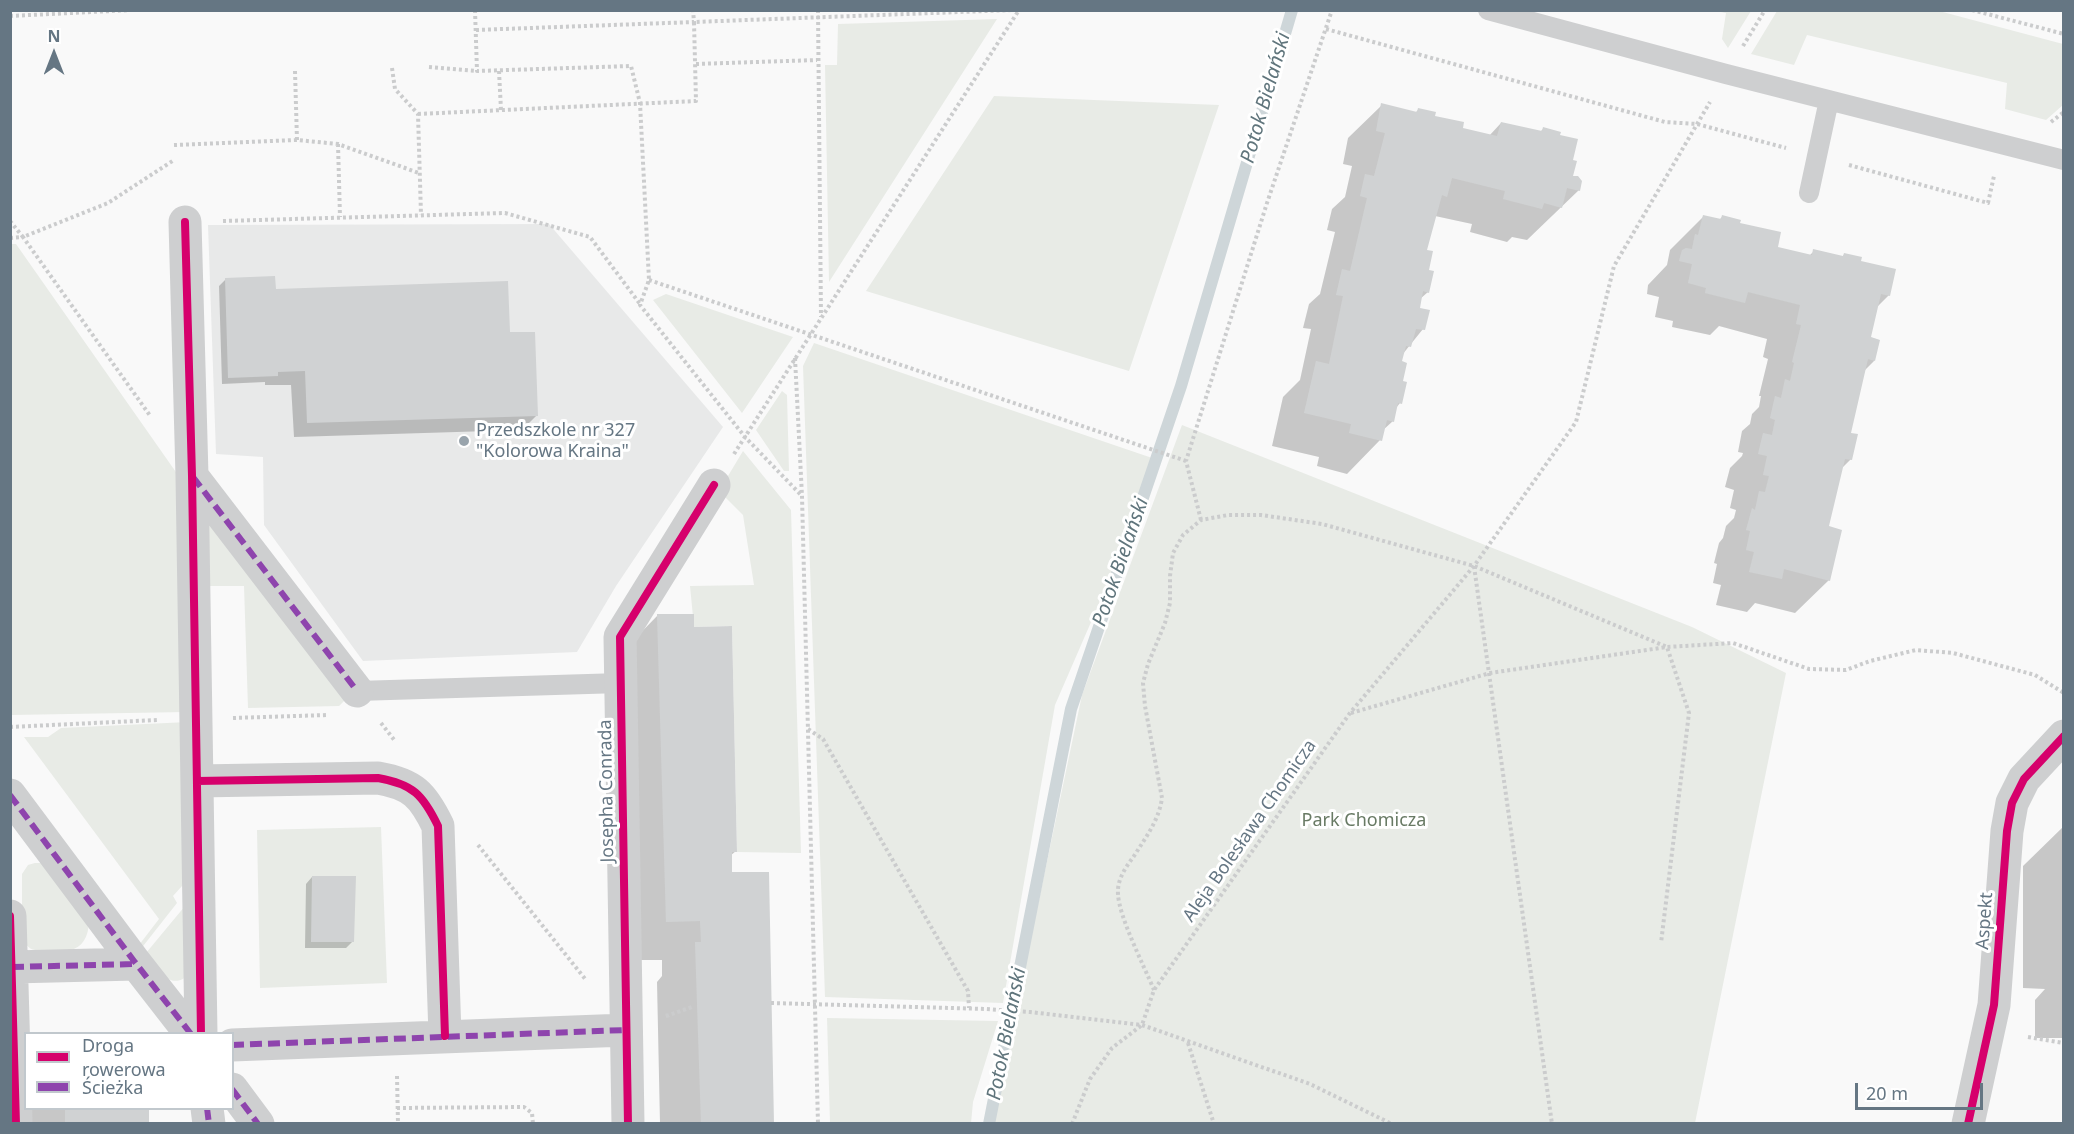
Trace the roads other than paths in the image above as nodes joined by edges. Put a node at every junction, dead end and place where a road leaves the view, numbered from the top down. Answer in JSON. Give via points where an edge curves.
{"nodes":[{"id":1,"x":1488,"y":10,"type":"edge"},
{"id":2,"x":1829,"y":100,"type":"junction"},
{"id":3,"x":2064,"y":160,"type":"edge"},
{"id":4,"x":1809,"y":193,"type":"dead end"},
{"id":5,"x":185,"y":222,"type":"road end"},
{"id":6,"x":192,"y":476,"type":"junction"},
{"id":7,"x":714,"y":485,"type":"road end"},
{"id":8,"x":621,"y":683,"type":"junction"},
{"id":9,"x":357,"y":691,"type":"joint"},
{"id":10,"x":2064,"y":736,"type":"edge"},
{"id":11,"x":197,"y":781,"type":"junction"},
{"id":12,"x":10,"y":795,"type":"edge"},
{"id":13,"x":10,"y":916,"type":"edge"},
{"id":14,"x":136,"y":964,"type":"junction"},
{"id":15,"x":12,"y":967,"type":"junction"},
{"id":16,"x":626,"y":1030,"type":"junction"},
{"id":17,"x":189,"y":1032,"type":"edge"},
{"id":18,"x":201,"y":1032,"type":"edge"},
{"id":19,"x":445,"y":1036,"type":"junction"},
{"id":20,"x":234,"y":1045,"type":"edge"},
{"id":21,"x":234,"y":1092,"type":"edge"},
{"id":22,"x":16,"y":1124,"type":"edge"},
{"id":23,"x":258,"y":1124,"type":"edge"},
{"id":24,"x":628,"y":1124,"type":"edge"},
{"id":25,"x":1968,"y":1124,"type":"edge"}],
"edges":[{"from":1,"to":2,"type":"lane"},
{"from":2,"to":3,"type":"lane"},
{"from":2,"to":4,"type":"lane"},
{"from":5,"to":6,"type":"street"},
{"from":6,"to":9,"type":"street"},
{"from":6,"to":11,"type":"street"},
{"from":7,"to":8,"type":"street","name":"Josepha Conrada","via":[[620,637]]},
{"from":8,"to":9,"type":"lane"},
{"from":8,"to":16,"type":"street","name":"Josepha Conrada"},
{"from":10,"to":25,"type":"street","name":"Aspekt","via":[[2024,778],[2012,803],[1994,1005]]},
{"from":11,"to":18,"type":"street"},
{"from":11,"to":19,"type":"street","via":[[378,778],[414,789],[428,805],[438,826]]},
{"from":12,"to":14,"type":"street"},
{"from":13,"to":15,"type":"street"},
{"from":14,"to":15,"type":"street"},
{"from":14,"to":17,"type":"street"},
{"from":15,"to":22,"type":"street"},
{"from":16,"to":19,"type":"street"},
{"from":16,"to":24,"type":"street","name":"Josepha Conrada"},
{"from":19,"to":20,"type":"street"},
{"from":21,"to":23,"type":"street"}]}
